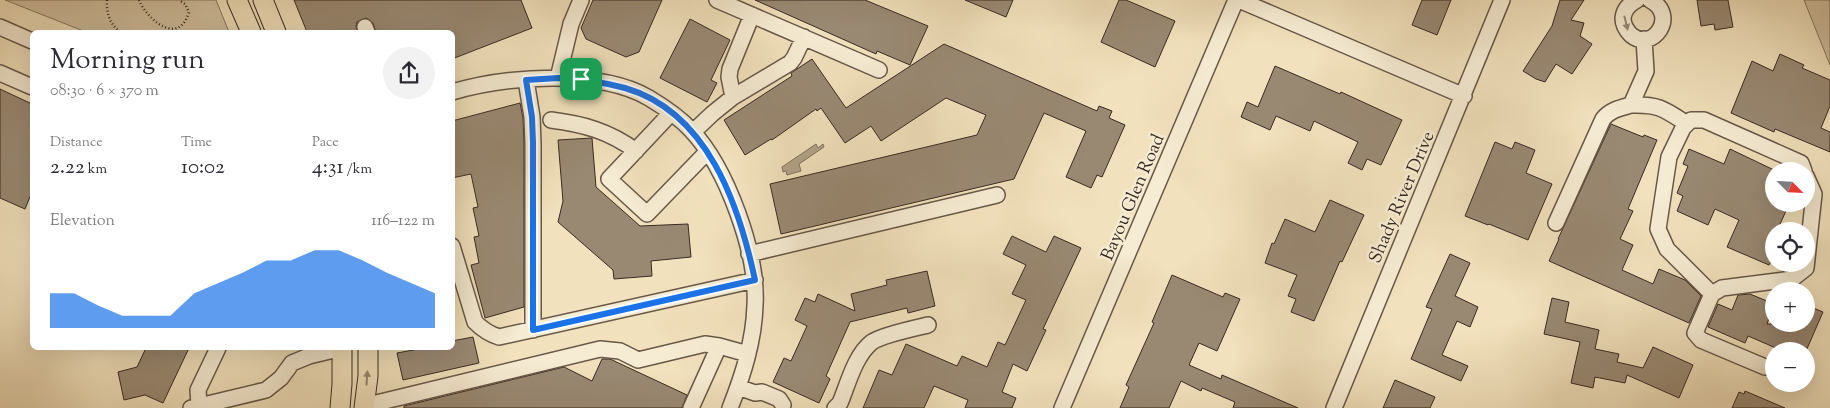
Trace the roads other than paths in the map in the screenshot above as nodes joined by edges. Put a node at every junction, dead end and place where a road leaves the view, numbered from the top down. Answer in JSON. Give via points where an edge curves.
{"nodes":[{"id":1,"x":237,"y":0,"type":"edge"},
{"id":2,"x":263,"y":0,"type":"edge"},
{"id":3,"x":580,"y":0,"type":"edge"},
{"id":4,"x":717,"y":0,"type":"edge"},
{"id":5,"x":1238,"y":0,"type":"edge"},
{"id":6,"x":1502,"y":0,"type":"edge"},
{"id":7,"x":1650,"y":0,"type":"edge"},
{"id":8,"x":1633,"y":1,"type":"edge"},
{"id":9,"x":752,"y":15,"type":"junction"},
{"id":10,"x":0,"y":27,"type":"edge"},
{"id":11,"x":249,"y":30,"type":"edge"},
{"id":12,"x":275,"y":30,"type":"edge"},
{"id":13,"x":804,"y":36,"type":"junction"},
{"id":14,"x":1644,"y":39,"type":"junction"},
{"id":15,"x":30,"y":40,"type":"edge"},
{"id":16,"x":878,"y":70,"type":"dead end"},
{"id":17,"x":0,"y":72,"type":"edge"},
{"id":18,"x":558,"y":78,"type":"junction"},
{"id":19,"x":526,"y":80,"type":"junction"},
{"id":20,"x":30,"y":86,"type":"edge"},
{"id":21,"x":455,"y":91,"type":"edge"},
{"id":22,"x":1464,"y":96,"type":"junction"},
{"id":23,"x":733,"y":97,"type":"junction"},
{"id":24,"x":1631,"y":104,"type":"junction"},
{"id":25,"x":671,"y":113,"type":"junction"},
{"id":26,"x":551,"y":120,"type":"dead end"},
{"id":27,"x":1687,"y":124,"type":"junction"},
{"id":28,"x":693,"y":132,"type":"junction"},
{"id":29,"x":636,"y":151,"type":"junction"},
{"id":30,"x":707,"y":152,"type":"junction"},
{"id":31,"x":1801,"y":162,"type":"edge"},
{"id":32,"x":997,"y":194,"type":"dead end"},
{"id":33,"x":1812,"y":212,"type":"edge"},
{"id":34,"x":1556,"y":223,"type":"dead end"},
{"id":35,"x":749,"y":254,"type":"junction"},
{"id":36,"x":455,"y":256,"type":"edge"},
{"id":37,"x":755,"y":280,"type":"junction"},
{"id":38,"x":1712,"y":294,"type":"junction"},
{"id":39,"x":928,"y":325,"type":"dead end"},
{"id":40,"x":533,"y":330,"type":"junction"},
{"id":41,"x":719,"y":346,"type":"junction"},
{"id":42,"x":217,"y":350,"type":"edge"},
{"id":43,"x":334,"y":350,"type":"edge"},
{"id":44,"x":342,"y":350,"type":"edge"},
{"id":45,"x":368,"y":350,"type":"edge"},
{"id":46,"x":748,"y":354,"type":"junction"},
{"id":47,"x":1765,"y":367,"type":"dead end"},
{"id":48,"x":738,"y":387,"type":"junction"},
{"id":49,"x":787,"y":406,"type":"edge"},
{"id":50,"x":195,"y":407,"type":"edge"},
{"id":51,"x":364,"y":407,"type":"edge"},
{"id":52,"x":340,"y":408,"type":"edge"},
{"id":53,"x":691,"y":408,"type":"edge"},
{"id":54,"x":730,"y":408,"type":"edge"},
{"id":55,"x":835,"y":408,"type":"edge"},
{"id":56,"x":1062,"y":408,"type":"edge"},
{"id":57,"x":1334,"y":408,"type":"edge"}],
"edges":[{"from":1,"to":11,"type":"main road"},
{"from":2,"to":12,"type":"main road"},
{"from":3,"to":18,"type":"street"},
{"from":4,"to":9,"type":"street"},
{"from":5,"to":22,"type":"street"},
{"from":5,"to":56,"type":"street","name":"Bayou Glen Road"},
{"from":6,"to":22,"type":"street","name":"Shady River Drive"},
{"from":7,"to":14,"type":"street","via":[[1660,8],[1663,21],[1658,33]]},
{"from":8,"to":14,"type":"street","one_way":true,"via":[[1624,13],[1624,26],[1633,37]]},
{"from":9,"to":13,"type":"street"},
{"from":9,"to":23,"type":"street","via":[[730,69]]},
{"from":10,"to":15,"type":"street"},
{"from":13,"to":16,"type":"street"},
{"from":13,"to":23,"type":"street","via":[[790,63]]},
{"from":14,"to":24,"type":"street","via":[[1646,71]]},
{"from":17,"to":20,"type":"street"},
{"from":18,"to":19,"type":"street"},
{"from":18,"to":25,"type":"street","via":[[626,88],[648,97]]},
{"from":19,"to":21,"type":"street","via":[[502,81]]},
{"from":19,"to":40,"type":"street","via":[[533,143]]},
{"from":22,"to":57,"type":"street","name":"Shady River Drive"},
{"from":23,"to":28,"type":"street"},
{"from":24,"to":27,"type":"street","via":[[1660,107]]},
{"from":24,"to":34,"type":"street","via":[[1616,109],[1603,119]]},
{"from":25,"to":28,"type":"street"},
{"from":25,"to":29,"type":"street"},
{"from":26,"to":29,"type":"street","via":[[591,127]]},
{"from":27,"to":31,"type":"street","via":[[1691,120],[1704,120]]},
{"from":27,"to":38,"type":"street","via":[[1669,157],[1658,229],[1667,250]]},
{"from":28,"to":30,"type":"street"},
{"from":29,"to":30,"type":"street","via":[[609,179],[647,214]]},
{"from":30,"to":35,"type":"street","via":[[725,182]]},
{"from":32,"to":35,"type":"street"},
{"from":33,"to":38,"type":"street","via":[[1806,268],[1792,279],[1722,288]]},
{"from":35,"to":37,"type":"street"},
{"from":36,"to":40,"type":"street","via":[[470,309],[482,329],[499,337]]},
{"from":37,"to":40,"type":"street"},
{"from":37,"to":46,"type":"street","via":[[754,322]]},
{"from":38,"to":47,"type":"street","via":[[1695,333],[1701,340]]},
{"from":39,"to":55,"type":"street","via":[[873,342],[860,356]]},
{"from":41,"to":46,"type":"street"},
{"from":41,"to":51,"type":"street","via":[[705,344],[638,360],[620,352],[600,349]]},
{"from":41,"to":53,"type":"street"},
{"from":42,"to":50,"type":"street","via":[[198,390]]},
{"from":43,"to":50,"type":"street","via":[[292,363],[282,378],[266,390]]},
{"from":44,"to":52,"type":"main road"},
{"from":51,"to":45,"type":"main road","one_way":true},
{"from":46,"to":48,"type":"street"},
{"from":48,"to":49,"type":"street","via":[[770,403]]},
{"from":48,"to":54,"type":"street"}]}
